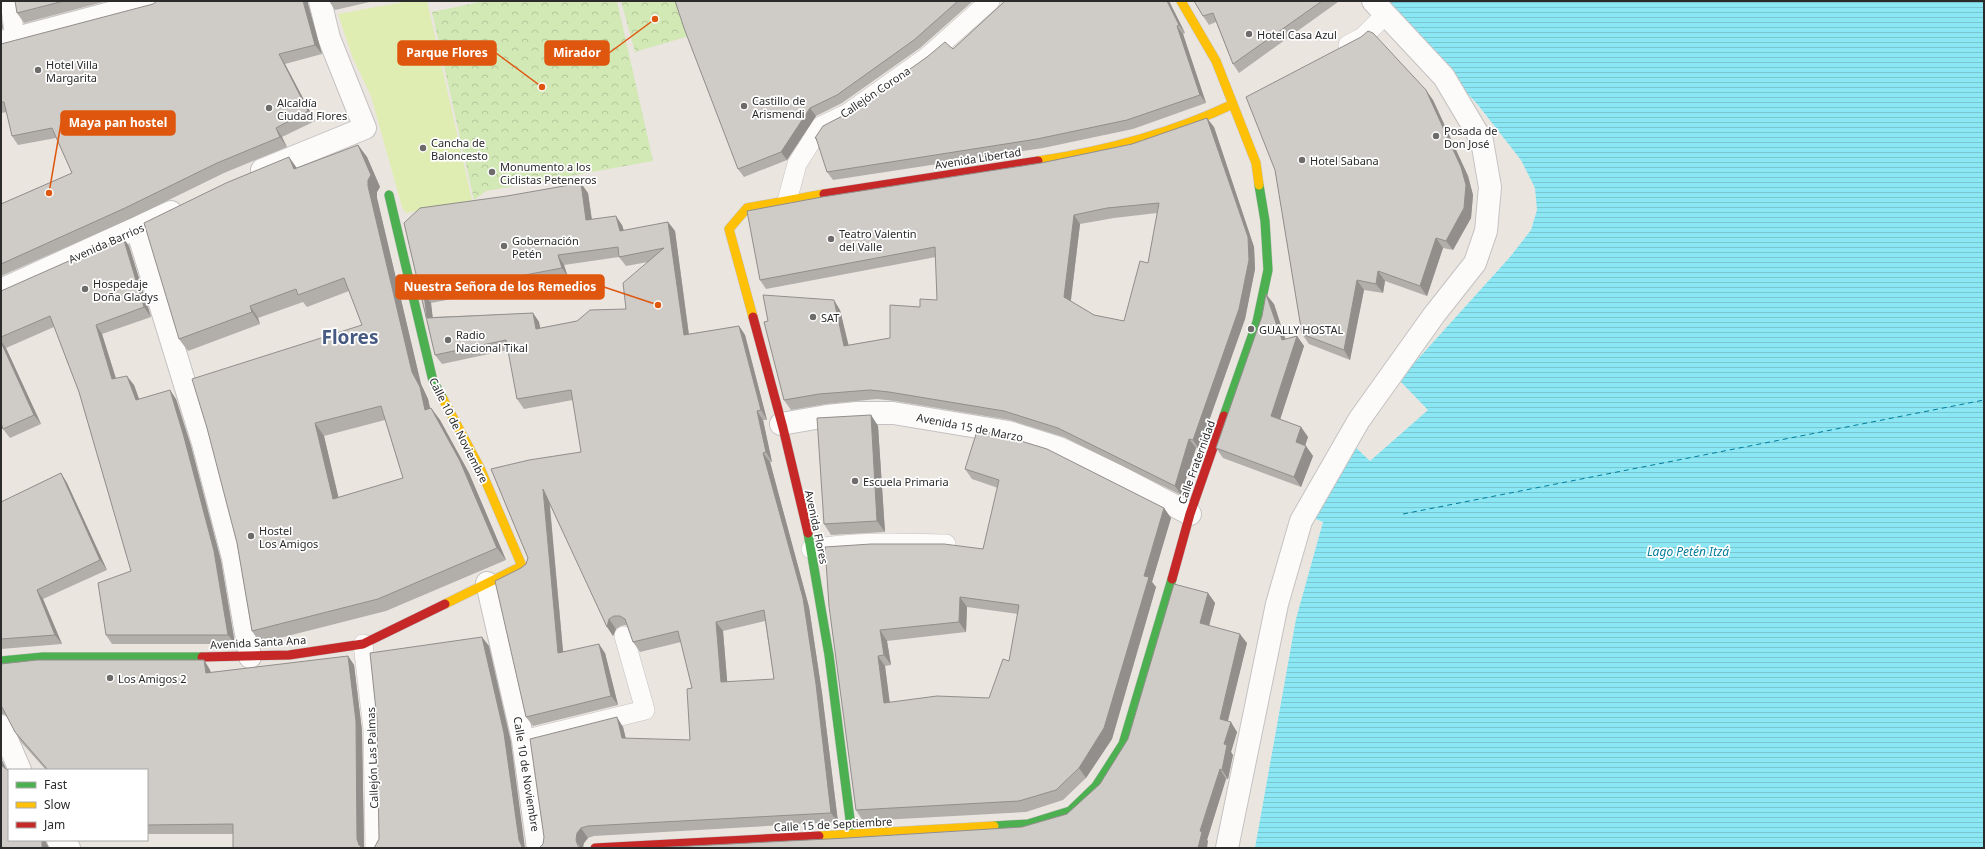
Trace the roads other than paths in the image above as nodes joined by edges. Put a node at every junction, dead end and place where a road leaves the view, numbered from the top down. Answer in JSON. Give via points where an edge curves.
{"nodes":[{"id":1,"x":10,"y":1,"type":"edge"},
{"id":2,"x":156,"y":1,"type":"edge"},
{"id":3,"x":320,"y":1,"type":"edge"},
{"id":4,"x":990,"y":1,"type":"edge"},
{"id":5,"x":1180,"y":1,"type":"edge"},
{"id":6,"x":1379,"y":8,"type":"edge"},
{"id":7,"x":8,"y":40,"type":"edge"},
{"id":8,"x":1329,"y":55,"type":"edge"},
{"id":9,"x":1242,"y":100,"type":"junction"},
{"id":10,"x":243,"y":178,"type":"edge"},
{"id":11,"x":389,"y":195,"type":"dead end"},
{"id":12,"x":787,"y":201,"type":"junction"},
{"id":13,"x":186,"y":205,"type":"edge"},
{"id":14,"x":137,"y":229,"type":"junction"},
{"id":15,"x":729,"y":229,"type":"joint"},
{"id":16,"x":1,"y":290,"type":"edge"},
{"id":17,"x":781,"y":424,"type":"junction"},
{"id":18,"x":1190,"y":514,"type":"junction"},
{"id":19,"x":946,"y":544,"type":"edge"},
{"id":20,"x":811,"y":549,"type":"junction"},
{"id":21,"x":522,"y":566,"type":"joint"},
{"id":22,"x":487,"y":583,"type":"junction"},
{"id":23,"x":624,"y":636,"type":"edge"},
{"id":24,"x":362,"y":644,"type":"junction"},
{"id":25,"x":250,"y":657,"type":"junction"},
{"id":26,"x":1,"y":661,"type":"edge"},
{"id":27,"x":1,"y":726,"type":"edge"},
{"id":28,"x":523,"y":740,"type":"junction"},
{"id":29,"x":20,"y":769,"type":"edge"},
{"id":30,"x":1070,"y":810,"type":"joint"},
{"id":31,"x":59,"y":841,"type":"edge"},
{"id":32,"x":852,"y":841,"type":"edge"},
{"id":33,"x":69,"y":848,"type":"edge"},
{"id":34,"x":375,"y":848,"type":"edge"},
{"id":35,"x":538,"y":848,"type":"edge"},
{"id":36,"x":595,"y":848,"type":"edge"},
{"id":37,"x":1227,"y":848,"type":"edge"}],
"edges":[{"from":1,"to":7,"type":"lane"},
{"from":2,"to":7,"type":"street"},
{"from":3,"to":10,"type":"street","via":[[329,38],[365,128]]},
{"from":4,"to":12,"type":"lane","name":"Callejón Corona","via":[[927,57],[848,113],[821,126],[797,164]]},
{"from":5,"to":9,"type":"street","name":"Calle Fraternidad"},
{"from":6,"to":8,"type":"lane","via":[[1363,37]]},
{"from":6,"to":37,"type":"street","via":[[1444,77],[1482,141],[1490,187],[1486,230],[1475,263],[1434,315],[1359,420],[1301,521],[1275,612]]},
{"from":9,"to":12,"type":"street","name":"Avenida Libertad","via":[[1206,117],[1129,142],[1046,160]]},
{"from":9,"to":18,"type":"street","name":"Calle Fraternidad","via":[[1265,221],[1268,270],[1258,322]]},
{"from":11,"to":21,"type":"street","name":"Calle 10 de Noviembre","via":[[433,381],[480,468]]},
{"from":12,"to":15,"type":"street","name":"Avenida Libertad","via":[[747,208]]},
{"from":13,"to":14,"type":"street","name":"Avenida Barrios"},
{"from":14,"to":16,"type":"street","name":"Avenida Barrios"},
{"from":14,"to":25,"type":"street","via":[[202,442],[231,550]]},
{"from":15,"to":17,"type":"street","name":"Avenida Flores"},
{"from":17,"to":18,"type":"street","name":"Avenida 15 de Marzo","via":[[842,414],[894,413],[1008,432],[1060,448]]},
{"from":17,"to":20,"type":"street","name":"Avenida Flores"},
{"from":18,"to":30,"type":"street","name":"Calle Fraternidad","via":[[1123,744],[1096,786]]},
{"from":19,"to":20,"type":"lane","via":[[874,543]]},
{"from":20,"to":32,"type":"street","name":"Avenida Flores","via":[[834,681]]},
{"from":21,"to":22,"type":"street","name":"Avenida Santa Ana"},
{"from":22,"to":24,"type":"street","name":"Avenida Santa Ana"},
{"from":22,"to":28,"type":"street","name":"Calle 10 de Noviembre"},
{"from":23,"to":28,"type":"lane","via":[[645,710]]},
{"from":24,"to":25,"type":"street","name":"Avenida Santa Ana","via":[[289,655]]},
{"from":24,"to":34,"type":"lane","name":"Callejón Las Palmas","via":[[373,730]]},
{"from":25,"to":26,"type":"street","name":"Avenida Santa Ana","via":[[43,657]]},
{"from":27,"to":29,"type":"street"},
{"from":28,"to":35,"type":"street","name":"Calle 10 de Noviembre"},
{"from":30,"to":32,"type":"street","name":"Calle 15 de Septiembre","via":[[1028,824]]},
{"from":31,"to":33,"type":"street"},
{"from":32,"to":36,"type":"street","name":"Calle 15 de Septiembre"}]}
